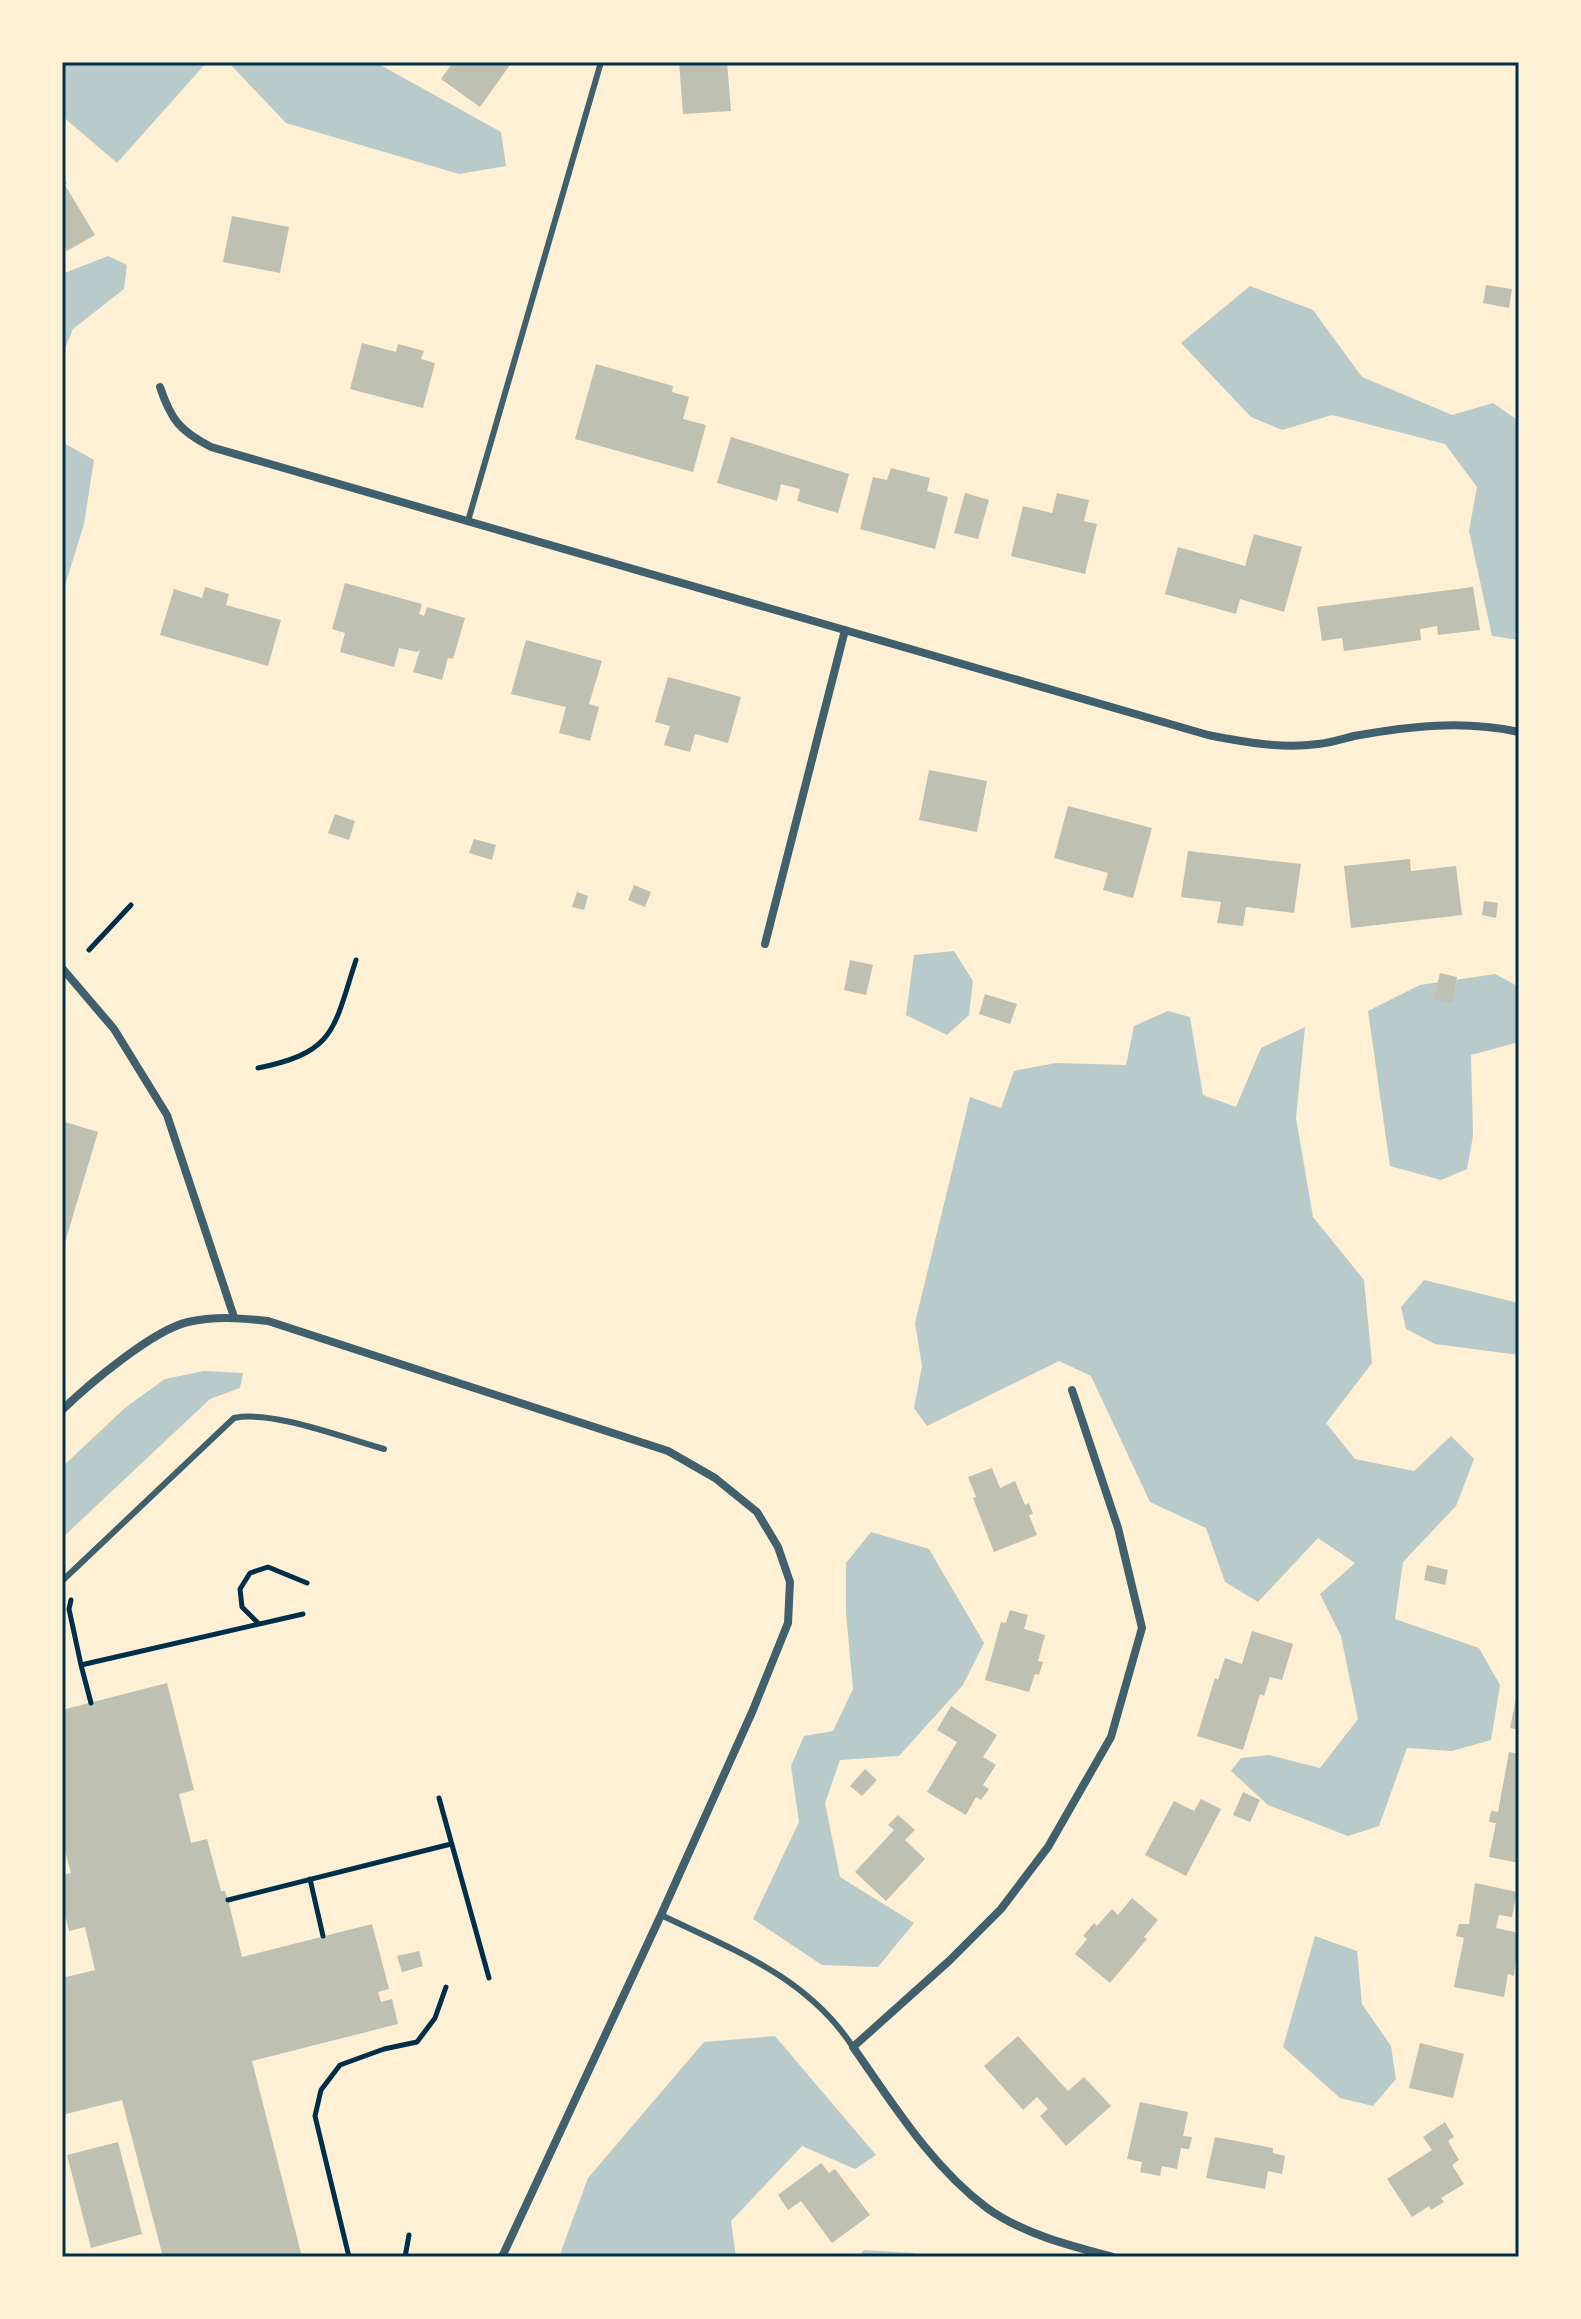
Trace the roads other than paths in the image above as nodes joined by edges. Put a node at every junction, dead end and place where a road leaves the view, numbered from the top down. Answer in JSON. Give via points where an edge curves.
{"nodes":[{"id":1,"x":601,"y":62,"type":"edge"},
{"id":2,"x":160,"y":387,"type":"dead end"},
{"id":3,"x":468,"y":521,"type":"junction"},
{"id":4,"x":845,"y":630,"type":"junction"},
{"id":5,"x":1519,"y":732,"type":"edge"},
{"id":6,"x":765,"y":944,"type":"dead end"},
{"id":7,"x":62,"y":968,"type":"edge"},
{"id":8,"x":234,"y":1317,"type":"junction"},
{"id":9,"x":1072,"y":1390,"type":"dead end"},
{"id":10,"x":62,"y":1410,"type":"edge"},
{"id":11,"x":384,"y":1449,"type":"dead end"},
{"id":12,"x":62,"y":1581,"type":"edge"},
{"id":13,"x":661,"y":1915,"type":"junction"},
{"id":14,"x":853,"y":2047,"type":"junction"},
{"id":15,"x":502,"y":2257,"type":"edge"},
{"id":16,"x":1113,"y":2257,"type":"edge"}],
"edges":[{"from":1,"to":3,"type":"lane"},
{"from":2,"to":3,"type":"street","via":[[176,424],[211,447]]},
{"from":3,"to":4,"type":"street"},
{"from":4,"to":5,"type":"street","via":[[1245,742],[1318,744],[1428,725]]},
{"from":4,"to":6,"type":"street"},
{"from":7,"to":8,"type":"street","via":[[114,1029],[167,1115]]},
{"from":8,"to":10,"type":"street","via":[[187,1322],[164,1332]]},
{"from":8,"to":13,"type":"street","via":[[268,1321],[668,1451],[715,1478],[757,1512],[778,1547],[790,1582],[788,1623]]},
{"from":9,"to":14,"type":"street","via":[[1118,1528],[1142,1628],[1111,1737],[1048,1847],[1001,1909]]},
{"from":11,"to":12,"type":"lane","via":[[273,1419],[234,1418]]},
{"from":13,"to":14,"type":"lane","via":[[765,1965],[833,2017]]},
{"from":13,"to":15,"type":"street"},
{"from":14,"to":16,"type":"street","via":[[929,2153],[989,2209],[1024,2228]]}]}
